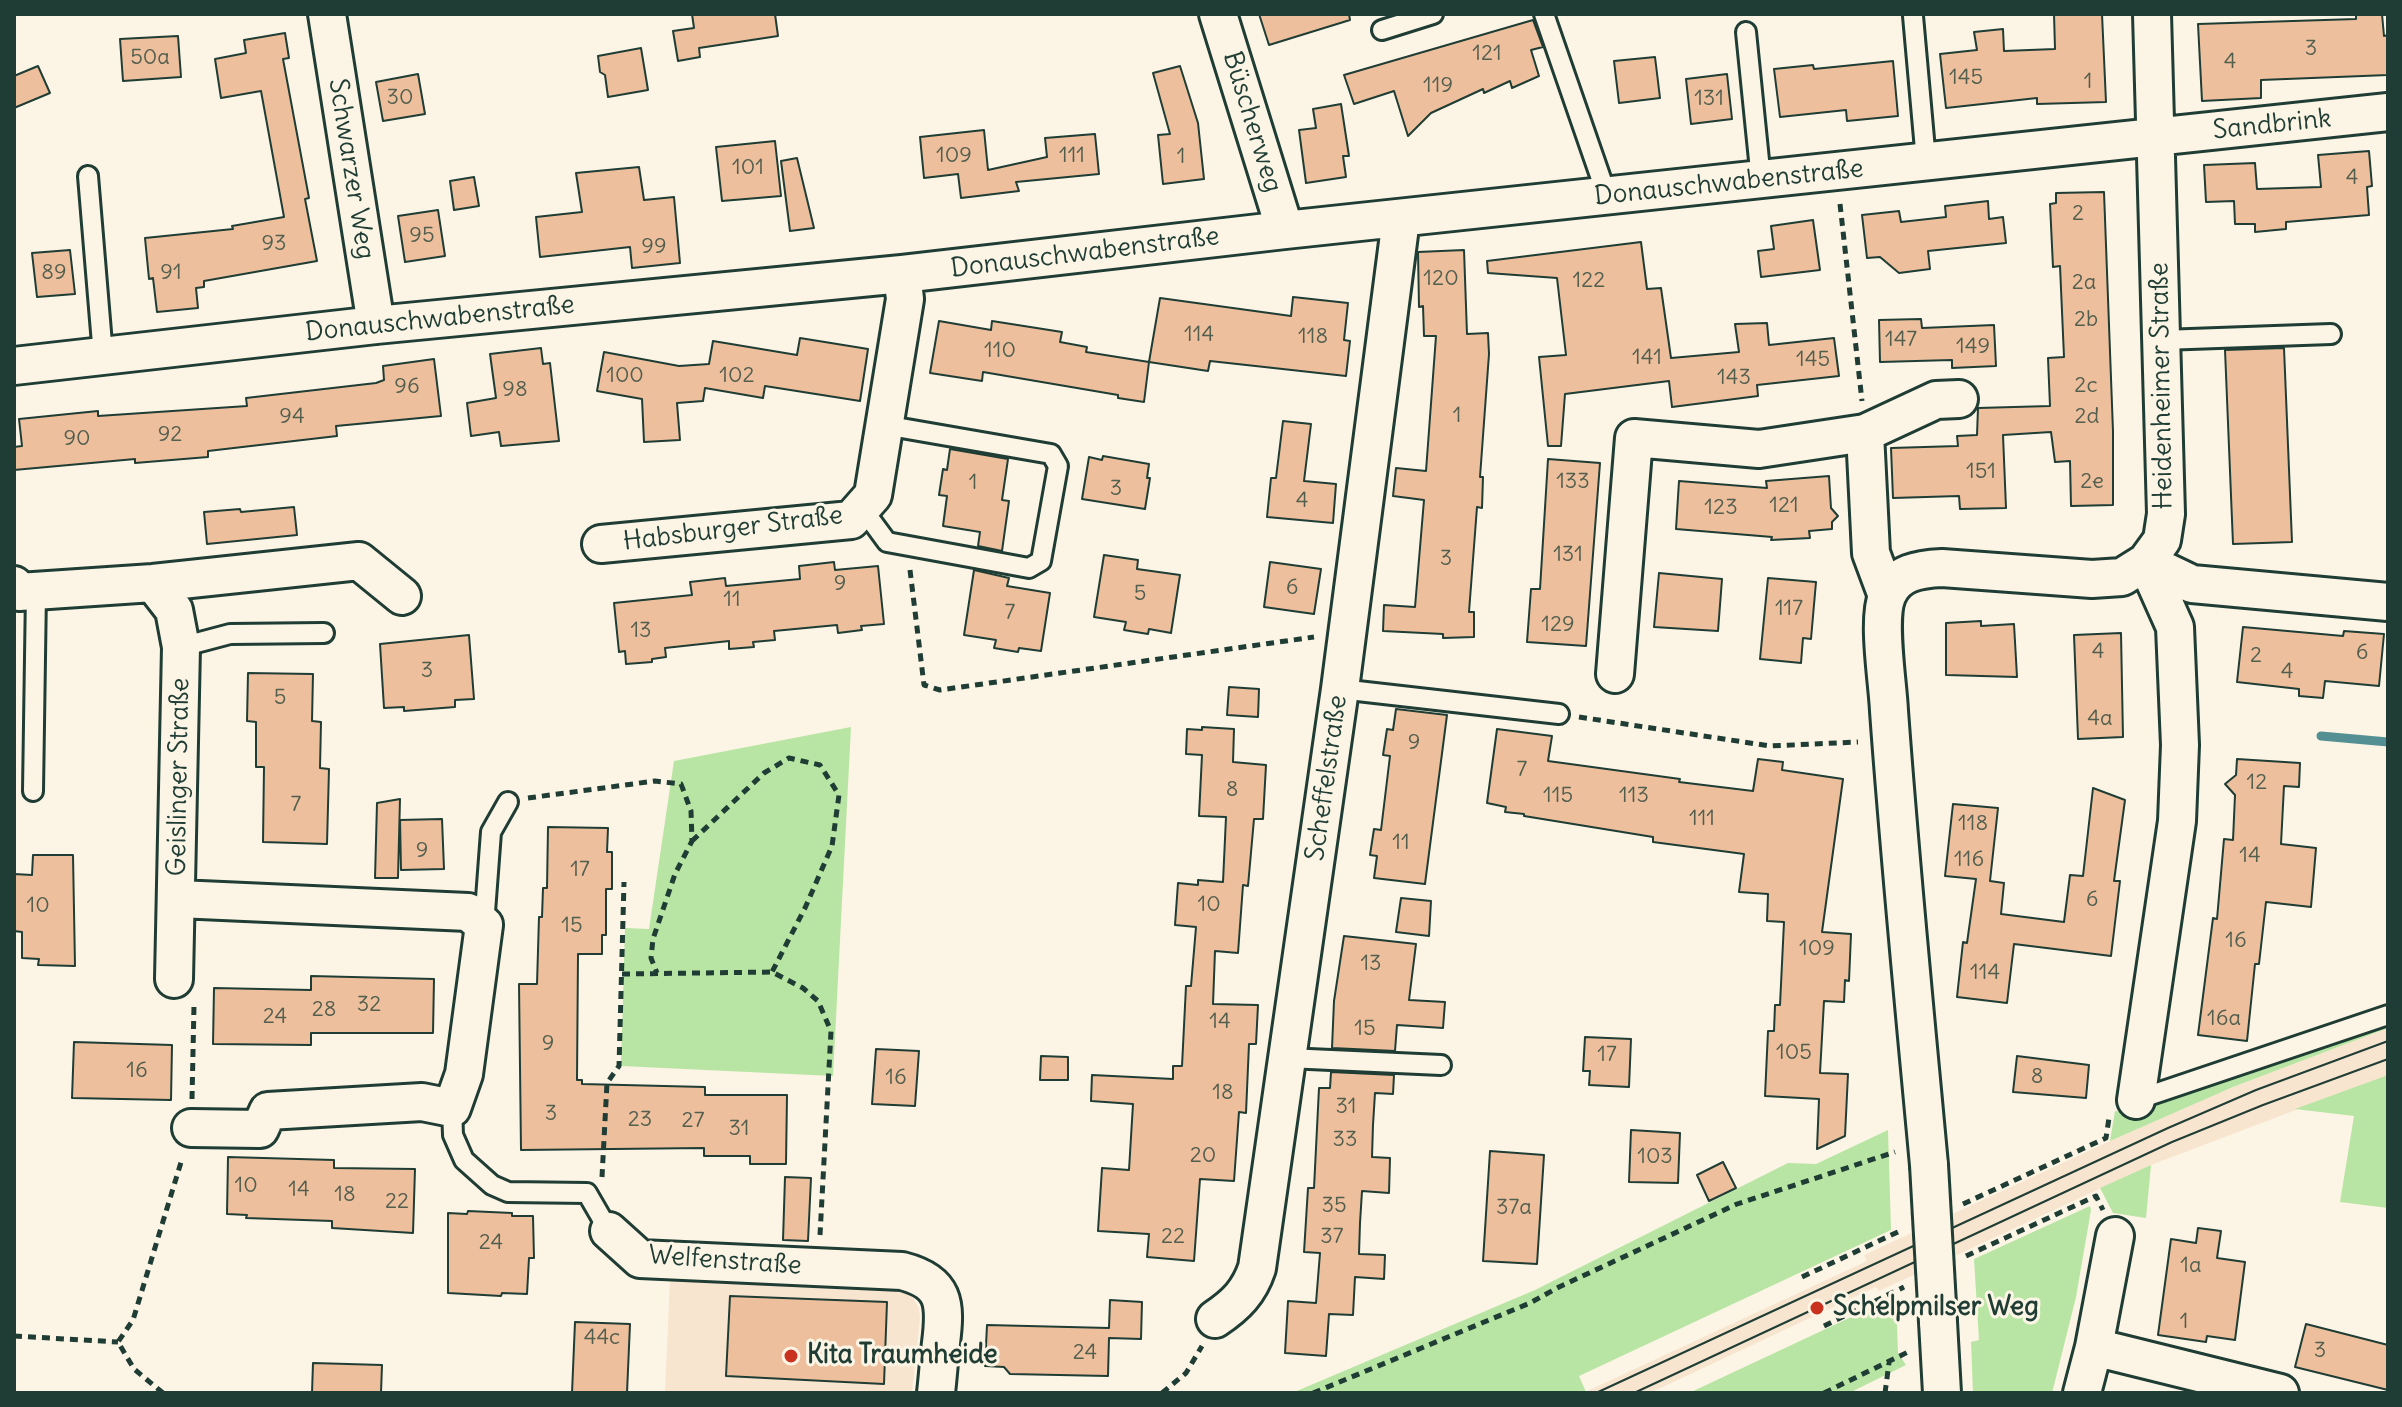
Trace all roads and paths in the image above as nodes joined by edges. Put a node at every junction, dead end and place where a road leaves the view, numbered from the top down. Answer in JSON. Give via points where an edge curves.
{"nodes":[{"id":1,"x":327,"y":14,"type":"edge"},
{"id":2,"x":1218,"y":14,"type":"edge"},
{"id":3,"x":1433,"y":14,"type":"edge"},
{"id":4,"x":1544,"y":14,"type":"edge"},
{"id":5,"x":2152,"y":14,"type":"edge"},
{"id":6,"x":1913,"y":16,"type":"edge"},
{"id":7,"x":1382,"y":30,"type":"dead end"},
{"id":8,"x":1746,"y":32,"type":"dead end"},
{"id":9,"x":2388,"y":112,"type":"edge"},
{"id":10,"x":2156,"y":137,"type":"junction"},
{"id":11,"x":1926,"y":161,"type":"junction"},
{"id":12,"x":1836,"y":171,"type":"junction"},
{"id":13,"x":88,"y":176,"type":"dead end"},
{"id":14,"x":1761,"y":180,"type":"junction"},
{"id":15,"x":1607,"y":196,"type":"junction"},
{"id":16,"x":1401,"y":219,"type":"junction"},
{"id":17,"x":1285,"y":230,"type":"junction"},
{"id":18,"x":902,"y":274,"type":"junction"},
{"id":19,"x":376,"y":325,"type":"junction"},
{"id":20,"x":2331,"y":334,"type":"dead end"},
{"id":21,"x":2162,"y":340,"type":"junction"},
{"id":22,"x":103,"y":356,"type":"junction"},
{"id":23,"x":14,"y":366,"type":"edge"},
{"id":24,"x":1959,"y":399,"type":"dead end"},
{"id":25,"x":884,"y":425,"type":"junction"},
{"id":26,"x":1865,"y":433,"type":"junction"},
{"id":27,"x":862,"y":508,"type":"junction"},
{"id":28,"x":601,"y":544,"type":"dead end"},
{"id":29,"x":907,"y":546,"type":"junction"},
{"id":30,"x":2146,"y":562,"type":"junction"},
{"id":31,"x":153,"y":583,"type":"junction"},
{"id":32,"x":25,"y":588,"type":"edge"},
{"id":33,"x":402,"y":596,"type":"dead end"},
{"id":34,"x":1887,"y":596,"type":"junction"},
{"id":35,"x":2388,"y":602,"type":"edge"},
{"id":36,"x":324,"y":633,"type":"dead end"},
{"id":37,"x":1346,"y":635,"type":"junction"},
{"id":38,"x":181,"y":647,"type":"junction"},
{"id":39,"x":1615,"y":674,"type":"dead end"},
{"id":40,"x":1340,"y":689,"type":"junction"},
{"id":41,"x":1559,"y":714,"type":"joint"},
{"id":42,"x":1891,"y":740,"type":"junction"},
{"id":43,"x":33,"y":791,"type":"dead end"},
{"id":44,"x":508,"y":802,"type":"joint"},
{"id":45,"x":692,"y":841,"type":"junction"},
{"id":46,"x":624,"y":882,"type":"dead end"},
{"id":47,"x":178,"y":899,"type":"junction"},
{"id":48,"x":484,"y":925,"type":"junction"},
{"id":49,"x":772,"y":972,"type":"junction"},
{"id":50,"x":657,"y":973,"type":"junction"},
{"id":51,"x":622,"y":974,"type":"junction"},
{"id":52,"x":174,"y":979,"type":"joint"},
{"id":53,"x":2388,"y":1015,"type":"edge"},
{"id":54,"x":1287,"y":1058,"type":"junction"},
{"id":55,"x":1441,"y":1065,"type":"dead end"},
{"id":56,"x":2136,"y":1100,"type":"junction"},
{"id":57,"x":452,"y":1108,"type":"junction"},
{"id":58,"x":191,"y":1128,"type":"junction"},
{"id":59,"x":1928,"y":1154,"type":"junction"},
{"id":60,"x":587,"y":1193,"type":"junction"},
{"id":61,"x":1965,"y":1203,"type":"dead end"},
{"id":62,"x":1900,"y":1230,"type":"dead end"},
{"id":63,"x":609,"y":1231,"type":"joint"},
{"id":64,"x":2115,"y":1236,"type":"joint"},
{"id":65,"x":1968,"y":1255,"type":"dead end"},
{"id":66,"x":818,"y":1268,"type":"junction"},
{"id":67,"x":1802,"y":1277,"type":"dead end"},
{"id":68,"x":1903,"y":1288,"type":"dead end"},
{"id":69,"x":1215,"y":1319,"type":"joint"},
{"id":70,"x":1824,"y":1326,"type":"dead end"},
{"id":71,"x":1939,"y":1329,"type":"junction"},
{"id":72,"x":14,"y":1336,"type":"edge"},
{"id":73,"x":118,"y":1342,"type":"junction"},
{"id":74,"x":2094,"y":1347,"type":"junction"},
{"id":75,"x":1889,"y":1362,"type":"junction"},
{"id":76,"x":163,"y":1393,"type":"edge"},
{"id":77,"x":936,"y":1393,"type":"edge"},
{"id":78,"x":1162,"y":1393,"type":"edge"},
{"id":79,"x":1313,"y":1393,"type":"edge"},
{"id":80,"x":1824,"y":1393,"type":"edge"},
{"id":81,"x":1885,"y":1393,"type":"edge"},
{"id":82,"x":1942,"y":1393,"type":"edge"},
{"id":83,"x":2082,"y":1393,"type":"edge"},
{"id":84,"x":2280,"y":1393,"type":"edge"}],
"edges":[{"from":1,"to":19,"type":"street","name":"Schwarzer Weg"},
{"from":2,"to":17,"type":"street","name":"Büscherweg"},
{"from":3,"to":7,"type":"lane"},
{"from":4,"to":15,"type":"lane"},
{"from":5,"to":10,"type":"street","name":"Heidenheimer Straße"},
{"from":6,"to":11,"type":"lane"},
{"from":8,"to":14,"type":"lane"},
{"from":9,"to":10,"type":"street","name":"Sandbrink"},
{"from":10,"to":11,"type":"street","name":"Donauschwabenstraße"},
{"from":10,"to":21,"type":"street","name":"Heidenheimer Straße"},
{"from":11,"to":12,"type":"street","name":"Donauschwabenstraße"},
{"from":12,"to":14,"type":"street","name":"Donauschwabenstraße"},
{"from":12,"to":26,"type":"path"},
{"from":13,"to":22,"type":"lane"},
{"from":14,"to":15,"type":"street","name":"Donauschwabenstraße"},
{"from":15,"to":16,"type":"street","name":"Donauschwabenstraße"},
{"from":16,"to":17,"type":"street","name":"Donauschwabenstraße"},
{"from":16,"to":37,"type":"street","name":"Scheffelstraße"},
{"from":17,"to":18,"type":"street","name":"Donauschwabenstraße"},
{"from":18,"to":19,"type":"street","name":"Donauschwabenstraße"},
{"from":18,"to":25,"type":"street","name":"Habsburger Straße","via":[[905,299]]},
{"from":19,"to":22,"type":"street","name":"Donauschwabenstraße"},
{"from":20,"to":21,"type":"lane"},
{"from":21,"to":30,"type":"street","name":"Heidenheimer Straße","via":[[2166,514],[2162,540]]},
{"from":22,"to":23,"type":"street","name":"Donauschwabenstraße"},
{"from":24,"to":26,"type":"street","via":[[1936,400]]},
{"from":25,"to":27,"type":"street","name":"Habsburger Straße","via":[[873,495]]},
{"from":25,"to":29,"type":"lane","via":[[1051,454],[1058,466],[1041,561],[1029,568]]},
{"from":26,"to":34,"type":"street","via":[[1871,553]]},
{"from":26,"to":39,"type":"street","via":[[1759,449],[1634,438]]},
{"from":27,"to":28,"type":"street","name":"Habsburger Straße","via":[[851,520]]},
{"from":27,"to":29,"type":"lane","via":[[887,542]]},
{"from":29,"to":37,"type":"path","via":[[924,685],[940,690]]},
{"from":30,"to":34,"type":"street","via":[[2122,577],[2092,579],[1917,569],[1899,578]]},
{"from":30,"to":35,"type":"street","via":[[2192,584]]},
{"from":30,"to":56,"type":"street","via":[[2175,627],[2180,745],[2177,821]]},
{"from":31,"to":32,"type":"street"},
{"from":31,"to":33,"type":"street","via":[[359,561]]},
{"from":31,"to":38,"type":"street","name":"Geislinger Straße","via":[[174,610]]},
{"from":32,"to":43,"type":"lane"},
{"from":34,"to":42,"type":"street","via":[[1883,622]]},
{"from":36,"to":38,"type":"lane","via":[[230,634]]},
{"from":37,"to":40,"type":"street","name":"Scheffelstraße"},
{"from":38,"to":47,"type":"street","name":"Geislinger Straße"},
{"from":40,"to":41,"type":"lane"},
{"from":40,"to":54,"type":"street","name":"Scheffelstraße"},
{"from":41,"to":42,"type":"path","via":[[1770,746]]},
{"from":42,"to":59,"type":"street"},
{"from":44,"to":45,"type":"path","via":[[655,781],[681,784],[691,811]]},
{"from":44,"to":48,"type":"lane","via":[[491,832]]},
{"from":45,"to":49,"type":"path","via":[[764,773],[789,758],[820,765],[839,795],[832,846]]},
{"from":45,"to":50,"type":"path","via":[[653,939],[651,958]]},
{"from":46,"to":51,"type":"path"},
{"from":47,"to":48,"type":"street","via":[[468,912]]},
{"from":47,"to":52,"type":"street","name":"Geislinger Straße"},
{"from":48,"to":57,"type":"street","via":[[464,1074]]},
{"from":49,"to":50,"type":"path"},
{"from":49,"to":66,"type":"path","via":[[818,1001],[831,1031]]},
{"from":50,"to":51,"type":"path"},
{"from":51,"to":60,"type":"path","via":[[619,1066],[607,1083],[602,1180]]},
{"from":52,"to":58,"type":"path","via":[[194,992]]},
{"from":53,"to":56,"type":"lane"},
{"from":54,"to":55,"type":"lane"},
{"from":54,"to":69,"type":"street","name":"Scheffelstraße","via":[[1257,1268],[1238,1303]]},
{"from":56,"to":61,"type":"path","via":[[2111,1109],[2106,1138]]},
{"from":57,"to":58,"type":"street","via":[[422,1102],[268,1111],[260,1129]]},
{"from":57,"to":60,"type":"lane","via":[[453,1135],[464,1160],[492,1185],[508,1192]]},
{"from":58,"to":73,"type":"path","via":[[133,1320]]},
{"from":59,"to":71,"type":"street","bridge":true},
{"from":59,"to":79,"type":"path","via":[[1737,1204],[1530,1303]]},
{"from":60,"to":63,"type":"lane","name":"Welfenstraße"},
{"from":62,"to":67,"type":"path"},
{"from":63,"to":66,"type":"street","name":"Welfenstraße","via":[[640,1259]]},
{"from":64,"to":65,"type":"path","via":[[2096,1196]]},
{"from":64,"to":74,"type":"street"},
{"from":66,"to":77,"type":"street","name":"Welfenstraße","via":[[902,1271],[934,1286],[943,1302],[944,1320]]},
{"from":68,"to":70,"type":"path"},
{"from":69,"to":78,"type":"path","via":[[1186,1373]]},
{"from":71,"to":75,"type":"path"},
{"from":71,"to":82,"type":"street"},
{"from":72,"to":73,"type":"path"},
{"from":73,"to":76,"type":"path","via":[[134,1369]]},
{"from":74,"to":83,"type":"street"},
{"from":74,"to":84,"type":"street"},
{"from":75,"to":80,"type":"path"},
{"from":75,"to":81,"type":"path"}]}
